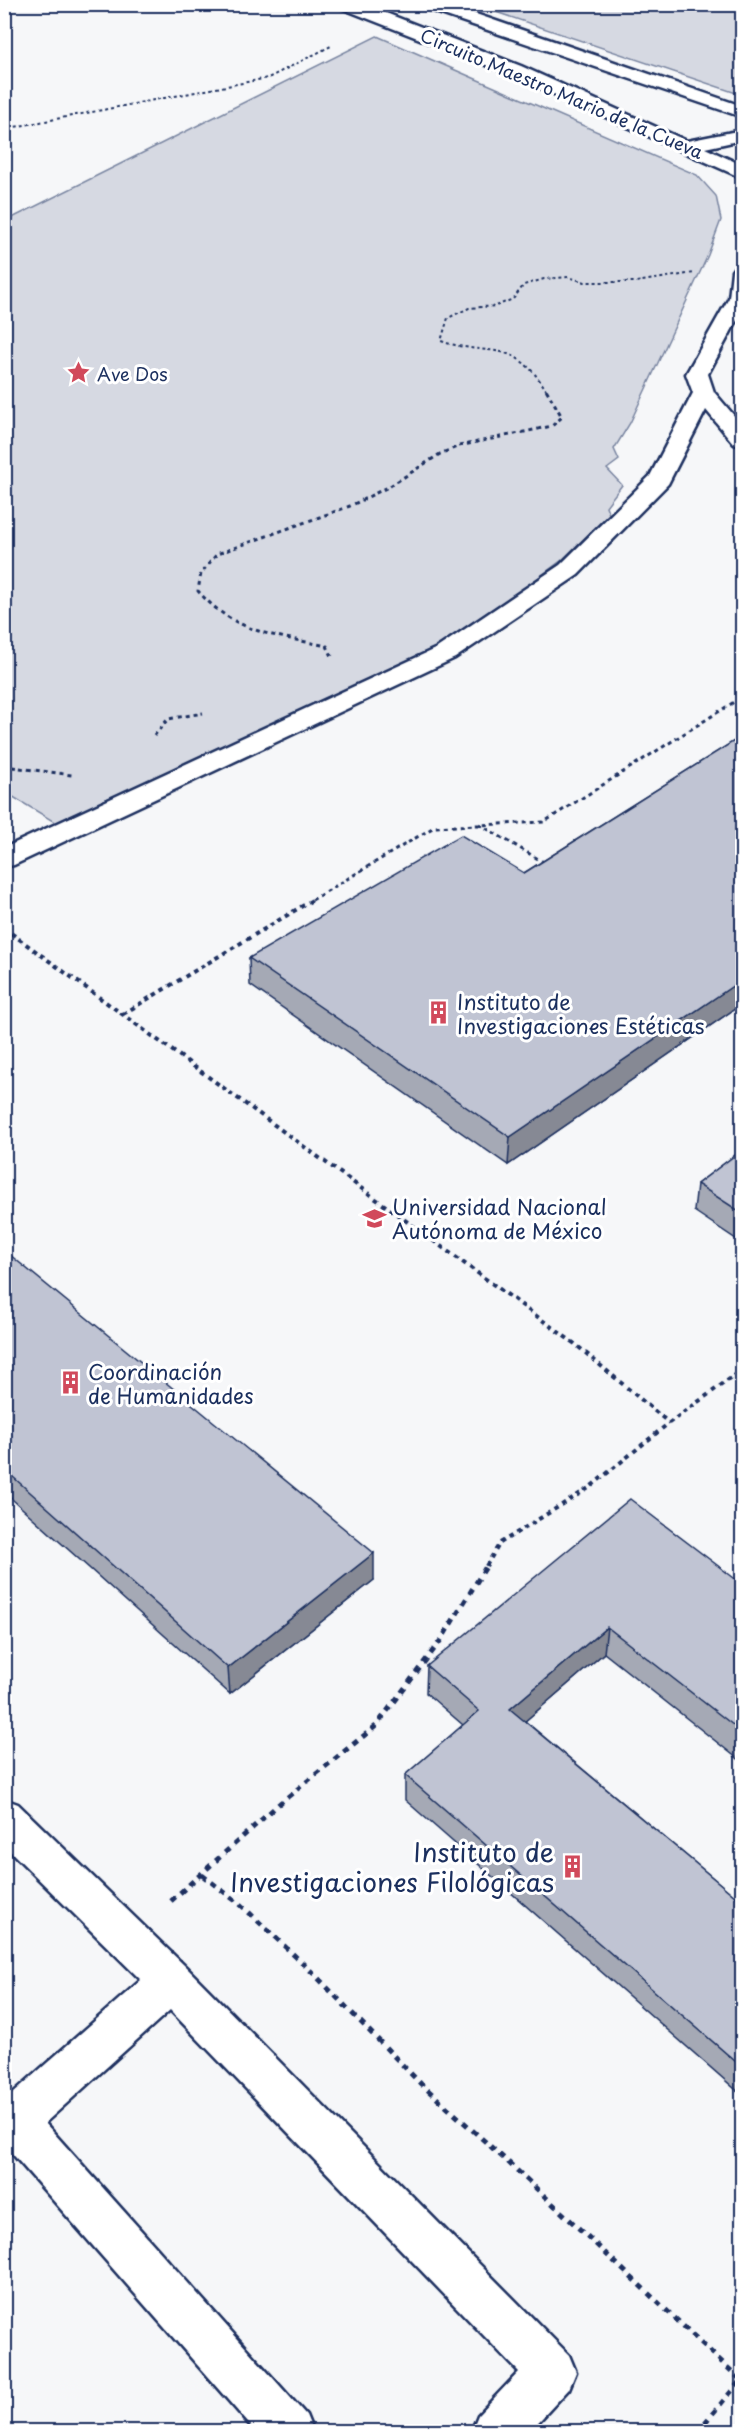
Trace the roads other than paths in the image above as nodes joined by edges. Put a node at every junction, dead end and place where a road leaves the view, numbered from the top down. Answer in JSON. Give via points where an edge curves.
{"nodes":[{"id":1,"x":347,"y":4,"type":"edge"},
{"id":2,"x":429,"y":4,"type":"edge"},
{"id":3,"x":742,"y":112,"type":"edge"},
{"id":4,"x":742,"y":135,"type":"edge"},
{"id":5,"x":688,"y":146,"type":"junction"},
{"id":6,"x":742,"y":172,"type":"edge"},
{"id":7,"x":742,"y":271,"type":"edge"},
{"id":8,"x":741,"y":298,"type":"edge"},
{"id":9,"x":704,"y":393,"type":"junction"},
{"id":10,"x":742,"y":439,"type":"edge"},
{"id":11,"x":4,"y":859,"type":"edge"},
{"id":12,"x":4,"y":1817,"type":"edge"},
{"id":13,"x":171,"y":1982,"type":"junction"},
{"id":14,"x":8,"y":2120,"type":"edge"},
{"id":15,"x":289,"y":2432,"type":"edge"},
{"id":16,"x":495,"y":2432,"type":"edge"}],
"edges":[{"from":1,"to":5,"type":"street","name":"Circuito Maestro Mario de la Cueva","via":[[514,70]]},
{"from":2,"to":3,"type":"street","name":"Circuito Maestro Mario de la Cueva"},
{"from":4,"to":5,"type":"street"},
{"from":5,"to":6,"type":"street","name":"Circuito Maestro Mario de la Cueva"},
{"from":7,"to":8,"type":"street"},
{"from":8,"to":9,"type":"street","via":[[697,374]]},
{"from":9,"to":10,"type":"street"},
{"from":9,"to":11,"type":"street","via":[[660,479],[568,570],[446,652]]},
{"from":12,"to":13,"type":"street"},
{"from":13,"to":14,"type":"street"},
{"from":13,"to":16,"type":"street","via":[[552,2372]]},
{"from":14,"to":15,"type":"street"}]}
